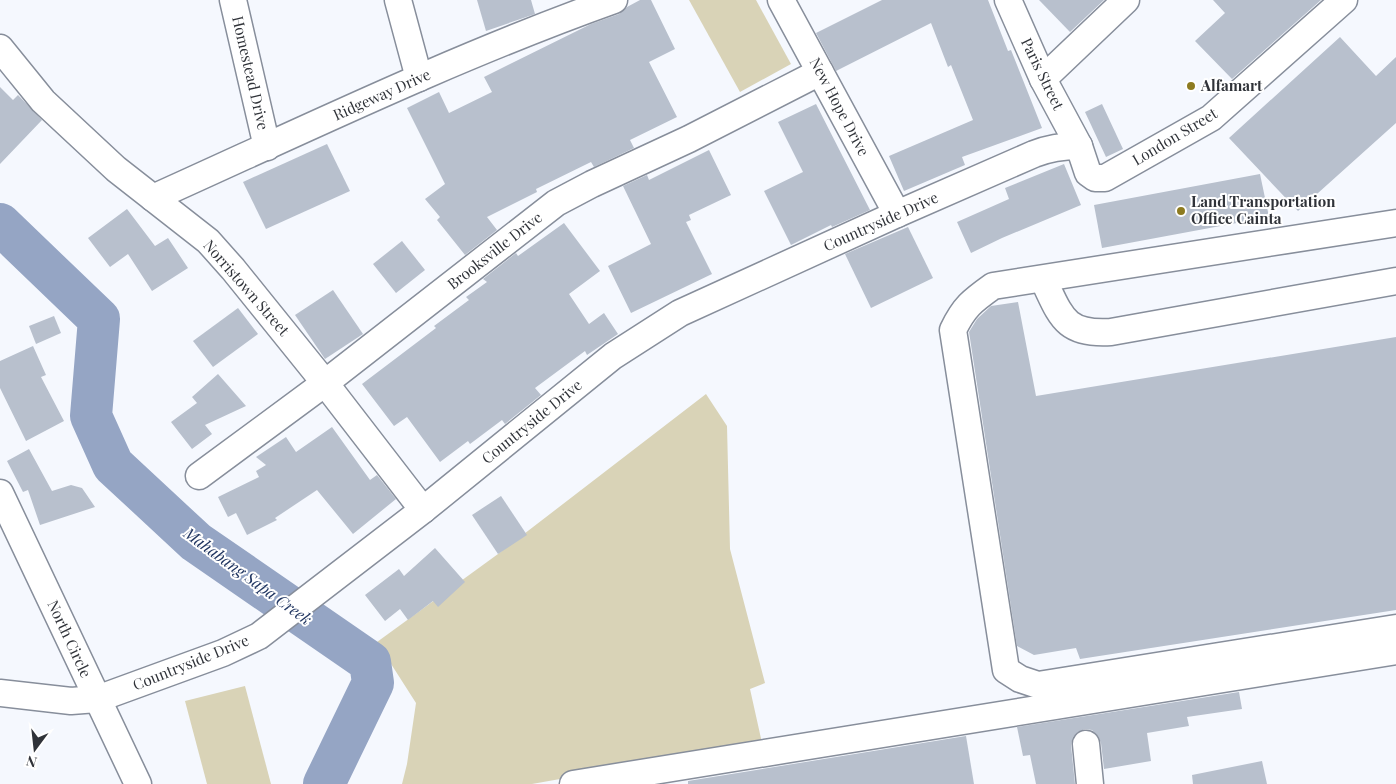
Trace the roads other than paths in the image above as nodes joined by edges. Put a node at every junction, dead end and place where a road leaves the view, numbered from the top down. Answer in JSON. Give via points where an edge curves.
{"nodes":[{"id":1,"x":233,"y":0,"type":"edge"},
{"id":2,"x":398,"y":0,"type":"edge"},
{"id":3,"x":614,"y":0,"type":"edge"},
{"id":4,"x":781,"y":0,"type":"edge"},
{"id":5,"x":1008,"y":0,"type":"edge"},
{"id":6,"x":1126,"y":0,"type":"edge"},
{"id":7,"x":1344,"y":0,"type":"edge"},
{"id":8,"x":555,"y":10,"type":"edge"},
{"id":9,"x":0,"y":48,"type":"edge"},
{"id":10,"x":820,"y":72,"type":"junction"},
{"id":11,"x":419,"y":78,"type":"junction"},
{"id":12,"x":1043,"y":79,"type":"junction"},
{"id":13,"x":1079,"y":146,"type":"junction"},
{"id":14,"x":267,"y":147,"type":"junction"},
{"id":15,"x":154,"y":198,"type":"junction"},
{"id":16,"x":897,"y":214,"type":"junction"},
{"id":17,"x":1396,"y":223,"type":"edge"},
{"id":18,"x":1043,"y":279,"type":"junction"},
{"id":19,"x":1396,"y":281,"type":"edge"},
{"id":20,"x":325,"y":383,"type":"junction"},
{"id":21,"x":199,"y":476,"type":"dead end"},
{"id":22,"x":0,"y":494,"type":"edge"},
{"id":23,"x":423,"y":510,"type":"junction"},
{"id":24,"x":10,"y":531,"type":"edge"},
{"id":25,"x":1396,"y":628,"type":"edge"},
{"id":26,"x":1396,"y":651,"type":"edge"},
{"id":27,"x":0,"y":693,"type":"edge"},
{"id":28,"x":97,"y":699,"type":"junction"},
{"id":29,"x":1086,"y":744,"type":"dead end"},
{"id":30,"x":138,"y":784,"type":"edge"},
{"id":31,"x":573,"y":784,"type":"edge"},
{"id":32,"x":1090,"y":784,"type":"edge"}],
"edges":[{"from":1,"to":14,"type":"street","name":"Homestead Drive"},
{"from":2,"to":11,"type":"street"},
{"from":3,"to":8,"type":"street","name":"Ridgeway Drive"},
{"from":4,"to":10,"type":"street","name":"New Hope Drive"},
{"from":5,"to":12,"type":"street","name":"Paris Street"},
{"from":6,"to":12,"type":"street"},
{"from":7,"to":13,"type":"street","name":"London Street","via":[[1211,118],[1105,178],[1095,178],[1088,173]]},
{"from":8,"to":11,"type":"street","name":"Ridgeway Drive"},
{"from":9,"to":15,"type":"street","name":"Norristown Street","via":[[42,101],[116,169]]},
{"from":10,"to":16,"type":"street","name":"New Hope Drive"},
{"from":10,"to":20,"type":"street","name":"Brooksville Drive","via":[[556,203]]},
{"from":11,"to":14,"type":"street","name":"Ridgeway Drive"},
{"from":12,"to":13,"type":"street","name":"Paris Street"},
{"from":13,"to":16,"type":"street","name":"Countryside Drive","via":[[1046,149]]},
{"from":14,"to":15,"type":"street","name":"Ridgeway Drive"},
{"from":15,"to":20,"type":"street","name":"Norristown Street","via":[[208,241]]},
{"from":16,"to":23,"type":"street","name":"Countryside Drive","via":[[680,313],[613,356]]},
{"from":17,"to":18,"type":"street"},
{"from":18,"to":19,"type":"street","via":[[1061,315],[1071,326],[1083,332],[1097,333]]},
{"from":18,"to":25,"type":"street","via":[[993,286],[972,300],[953,330],[1006,670],[1020,679],[1038,684]]},
{"from":20,"to":21,"type":"street","name":"Brooksville Drive"},
{"from":20,"to":23,"type":"street","name":"Norristown Street"},
{"from":22,"to":24,"type":"street","name":"North Circle"},
{"from":23,"to":28,"type":"street","name":"Countryside Drive","via":[[259,636],[223,653]]},
{"from":24,"to":28,"type":"street","name":"North Circle"},
{"from":26,"to":31,"type":"street"},
{"from":27,"to":28,"type":"street","name":"Countryside Drive","via":[[70,701]]},
{"from":28,"to":30,"type":"street","name":"North Circle"},
{"from":29,"to":32,"type":"street"}]}
